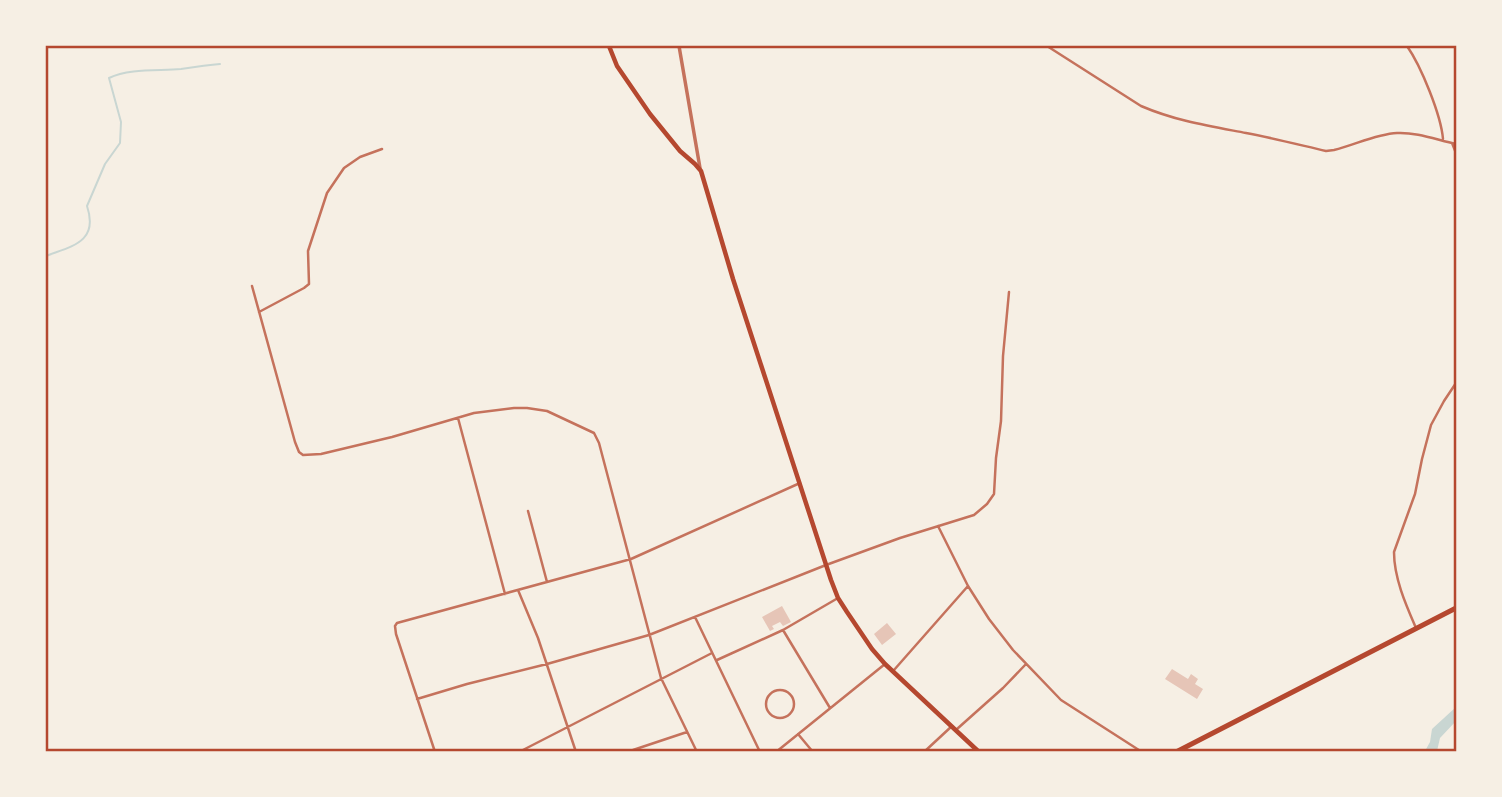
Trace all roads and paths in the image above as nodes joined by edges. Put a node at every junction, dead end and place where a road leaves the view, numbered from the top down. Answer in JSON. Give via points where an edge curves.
{"nodes":[{"id":1,"x":609,"y":46,"type":"edge"},
{"id":2,"x":679,"y":46,"type":"edge"},
{"id":3,"x":1047,"y":46,"type":"edge"},
{"id":4,"x":1407,"y":46,"type":"edge"},
{"id":5,"x":1444,"y":141,"type":"junction"},
{"id":6,"x":1454,"y":144,"type":"edge"},
{"id":7,"x":382,"y":149,"type":"dead end"},
{"id":8,"x":1457,"y":153,"type":"edge"},
{"id":9,"x":701,"y":172,"type":"junction"},
{"id":10,"x":252,"y":286,"type":"dead end"},
{"id":11,"x":1009,"y":292,"type":"dead end"},
{"id":12,"x":259,"y":312,"type":"junction"},
{"id":13,"x":1457,"y":383,"type":"edge"},
{"id":14,"x":458,"y":418,"type":"junction"},
{"id":15,"x":800,"y":483,"type":"junction"},
{"id":16,"x":528,"y":512,"type":"dead end"},
{"id":17,"x":938,"y":526,"type":"junction"},
{"id":18,"x":631,"y":559,"type":"junction"},
{"id":19,"x":826,"y":565,"type":"junction"},
{"id":20,"x":547,"y":582,"type":"junction"},
{"id":21,"x":968,"y":586,"type":"junction"},
{"id":22,"x":519,"y":590,"type":"junction"},
{"id":23,"x":505,"y":594,"type":"junction"},
{"id":24,"x":838,"y":598,"type":"junction"},
{"id":25,"x":1457,"y":608,"type":"edge"},
{"id":26,"x":695,"y":617,"type":"junction"},
{"id":27,"x":1416,"y":628,"type":"junction"},
{"id":28,"x":783,"y":630,"type":"junction"},
{"id":29,"x":649,"y":635,"type":"junction"},
{"id":30,"x":712,"y":653,"type":"junction"},
{"id":31,"x":715,"y":660,"type":"junction"},
{"id":32,"x":547,"y":664,"type":"junction"},
{"id":33,"x":885,"y":664,"type":"junction"},
{"id":34,"x":1026,"y":664,"type":"junction"},
{"id":35,"x":893,"y":671,"type":"junction"},
{"id":36,"x":661,"y":678,"type":"junction"},
{"id":37,"x":779,"y":690,"type":"joint"},
{"id":38,"x":417,"y":699,"type":"junction"},
{"id":39,"x":830,"y":708,"type":"junction"},
{"id":40,"x":567,"y":727,"type":"junction"},
{"id":41,"x":954,"y":728,"type":"junction"},
{"id":42,"x":687,"y":733,"type":"junction"},
{"id":43,"x":798,"y":734,"type":"junction"},
{"id":44,"x":633,"y":750,"type":"dead end"},
{"id":45,"x":435,"y":751,"type":"edge"},
{"id":46,"x":519,"y":751,"type":"edge"},
{"id":47,"x":576,"y":751,"type":"edge"},
{"id":48,"x":697,"y":751,"type":"edge"},
{"id":49,"x":760,"y":751,"type":"edge"},
{"id":50,"x":776,"y":751,"type":"edge"},
{"id":51,"x":813,"y":751,"type":"edge"},
{"id":52,"x":924,"y":751,"type":"edge"},
{"id":53,"x":979,"y":751,"type":"edge"},
{"id":54,"x":1142,"y":751,"type":"edge"},
{"id":55,"x":1175,"y":751,"type":"edge"}],
"edges":[{"from":1,"to":9,"type":"main road","via":[[650,114]]},
{"from":2,"to":9,"type":"street"},
{"from":3,"to":5,"type":"street","via":[[1141,106],[1201,125],[1326,151],[1396,133]]},
{"from":4,"to":5,"type":"street","via":[[1439,117]]},
{"from":5,"to":6,"type":"street"},
{"from":6,"to":8,"type":"street"},
{"from":7,"to":12,"type":"street","via":[[344,168],[327,193],[308,251],[309,284]]},
{"from":9,"to":15,"type":"main road"},
{"from":10,"to":12,"type":"street"},
{"from":11,"to":17,"type":"street","via":[[994,494],[974,515]]},
{"from":12,"to":14,"type":"street","via":[[295,442],[303,455]]},
{"from":13,"to":27,"type":"street","via":[[1432,425],[1394,552],[1405,603]]},
{"from":14,"to":18,"type":"street","via":[[527,408],[547,411],[594,433]]},
{"from":14,"to":23,"type":"street"},
{"from":15,"to":18,"type":"street"},
{"from":15,"to":19,"type":"main road"},
{"from":16,"to":20,"type":"street"},
{"from":17,"to":19,"type":"street"},
{"from":17,"to":21,"type":"street"},
{"from":18,"to":20,"type":"street"},
{"from":18,"to":29,"type":"street"},
{"from":19,"to":24,"type":"main road"},
{"from":19,"to":26,"type":"street"},
{"from":20,"to":22,"type":"street"},
{"from":21,"to":34,"type":"street"},
{"from":21,"to":35,"type":"street"},
{"from":22,"to":23,"type":"street"},
{"from":22,"to":32,"type":"street"},
{"from":23,"to":38,"type":"street","via":[[395,626]]},
{"from":24,"to":28,"type":"street"},
{"from":24,"to":33,"type":"main road"},
{"from":25,"to":27,"type":"highway"},
{"from":26,"to":29,"type":"street"},
{"from":26,"to":30,"type":"street"},
{"from":27,"to":55,"type":"highway"},
{"from":28,"to":31,"type":"street"},
{"from":28,"to":39,"type":"street"},
{"from":29,"to":32,"type":"street"},
{"from":29,"to":36,"type":"street"},
{"from":30,"to":31,"type":"street"},
{"from":30,"to":36,"type":"street"},
{"from":31,"to":49,"type":"street"},
{"from":32,"to":38,"type":"street"},
{"from":32,"to":40,"type":"street"},
{"from":33,"to":35,"type":"main road"},
{"from":33,"to":39,"type":"street"},
{"from":34,"to":41,"type":"street"},
{"from":34,"to":54,"type":"street","via":[[1061,700]]},
{"from":35,"to":41,"type":"main road"},
{"from":36,"to":40,"type":"street"},
{"from":36,"to":42,"type":"street"},
{"from":37,"to":37,"type":"street","via":[[790,694],[794,704],[783,718],[772,716],[766,706],[769,695]]},
{"from":38,"to":45,"type":"street"},
{"from":39,"to":43,"type":"street"},
{"from":40,"to":46,"type":"street"},
{"from":40,"to":47,"type":"street"},
{"from":41,"to":52,"type":"street"},
{"from":41,"to":53,"type":"main road"},
{"from":42,"to":44,"type":"street"},
{"from":42,"to":48,"type":"street"},
{"from":43,"to":50,"type":"street"},
{"from":43,"to":51,"type":"street"}]}
